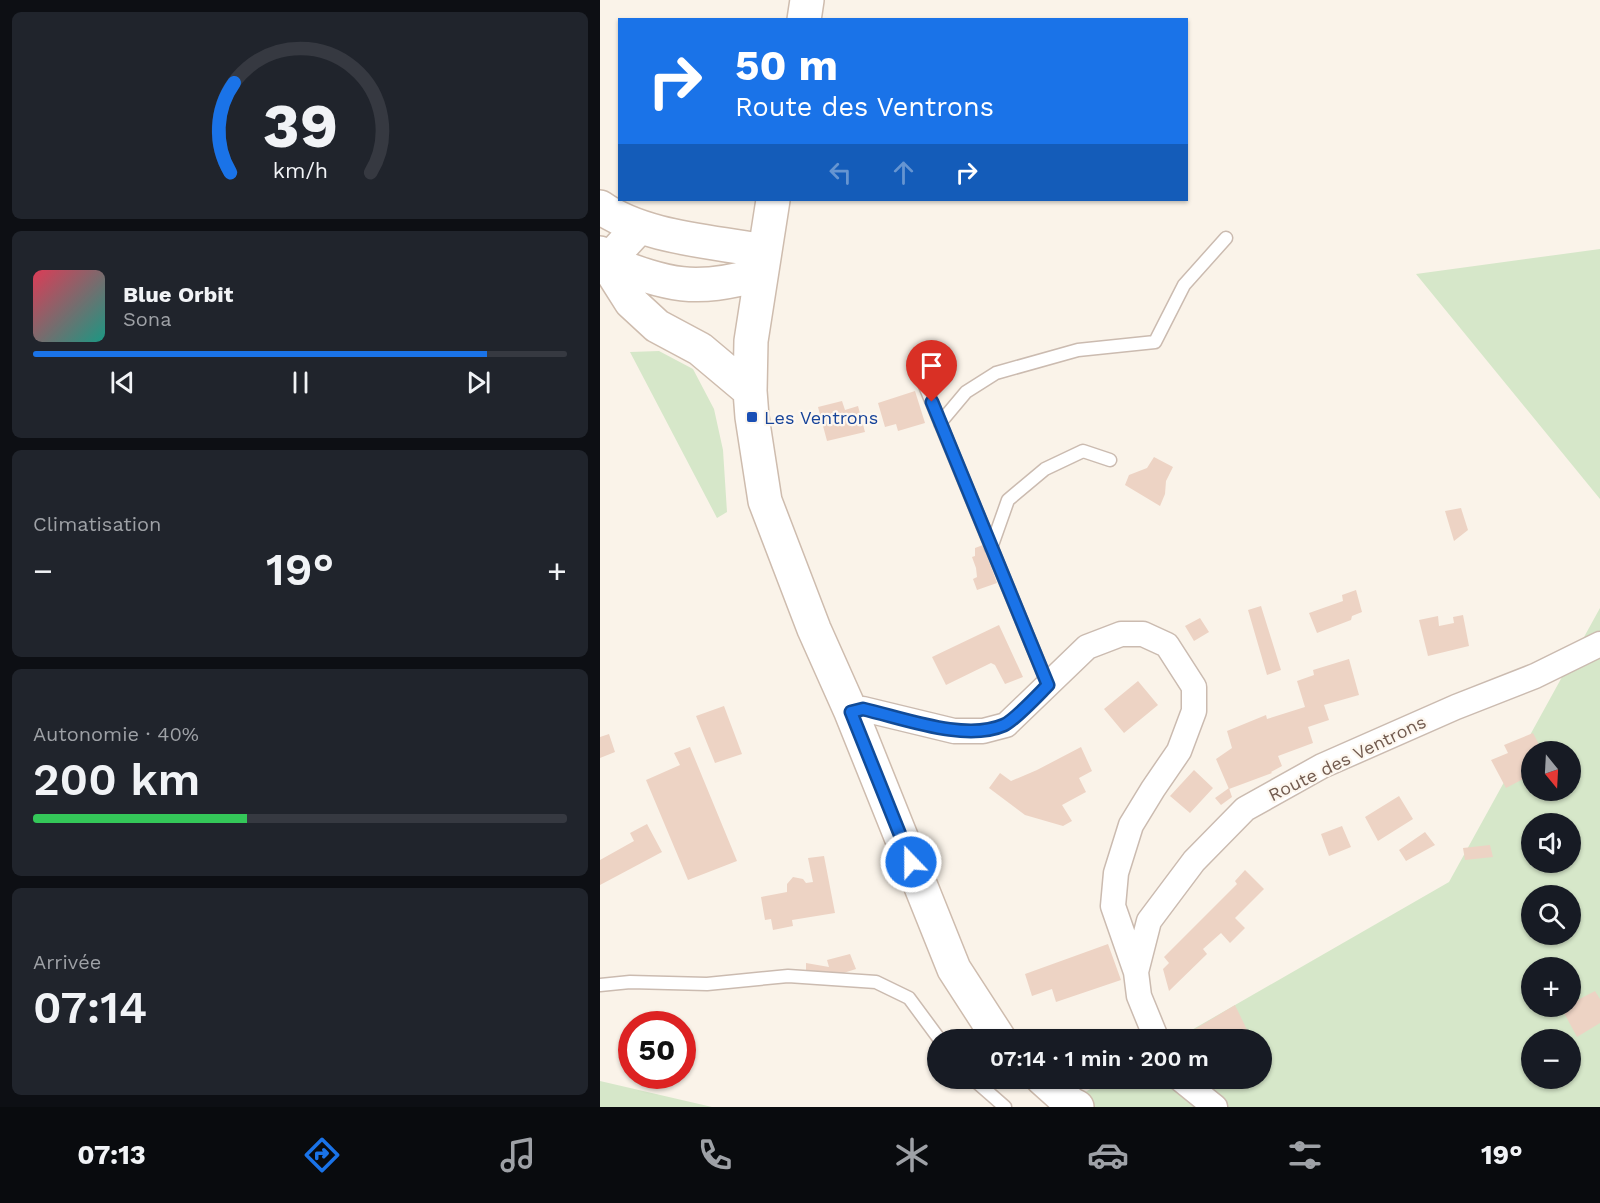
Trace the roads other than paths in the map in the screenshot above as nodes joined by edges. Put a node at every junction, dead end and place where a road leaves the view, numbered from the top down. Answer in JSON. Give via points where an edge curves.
{"nodes":[{"id":1,"x":807,"y":0,"type":"edge"},
{"id":2,"x":804,"y":18,"type":"edge"},
{"id":3,"x":772,"y":201,"type":"edge"},
{"id":4,"x":600,"y":207,"type":"edge"},
{"id":5,"x":639,"y":227,"type":"junction"},
{"id":6,"x":1226,"y":238,"type":"dead end"},
{"id":7,"x":603,"y":257,"type":"edge"},
{"id":8,"x":762,"y":263,"type":"junction"},
{"id":9,"x":923,"y":381,"type":"dead end"},
{"id":10,"x":750,"y":391,"type":"junction"},
{"id":11,"x":940,"y":423,"type":"junction"},
{"id":12,"x":1110,"y":460,"type":"dead end"},
{"id":13,"x":991,"y":548,"type":"junction"},
{"id":14,"x":1600,"y":644,"type":"edge"},
{"id":15,"x":1048,"y":685,"type":"junction"},
{"id":16,"x":851,"y":712,"type":"junction"},
{"id":17,"x":1136,"y":972,"type":"junction"},
{"id":18,"x":600,"y":985,"type":"edge"},
{"id":19,"x":932,"y":1029,"type":"edge"},
{"id":20,"x":993,"y":1029,"type":"edge"},
{"id":21,"x":1152,"y":1029,"type":"edge"},
{"id":22,"x":985,"y":1089,"type":"edge"},
{"id":23,"x":1054,"y":1089,"type":"edge"},
{"id":24,"x":1193,"y":1089,"type":"edge"},
{"id":25,"x":1005,"y":1107,"type":"edge"},
{"id":26,"x":1077,"y":1107,"type":"edge"},
{"id":27,"x":1215,"y":1107,"type":"edge"}],
"edges":[{"from":1,"to":2,"type":"main road"},
{"from":3,"to":8,"type":"main road"},
{"from":4,"to":5,"type":"main road"},
{"from":5,"to":7,"type":"main road"},
{"from":5,"to":8,"type":"main road"},
{"from":6,"to":11,"type":"lane","via":[[1184,285],[1155,342],[1078,351],[996,373],[966,392]]},
{"from":7,"to":8,"type":"main road","via":[[658,280],[690,286],[715,285]]},
{"from":7,"to":10,"type":"main road","via":[[631,302],[657,326],[700,349]]},
{"from":8,"to":10,"type":"main road","via":[[751,341]]},
{"from":9,"to":11,"type":"lane"},
{"from":10,"to":16,"type":"main road","via":[[765,501]]},
{"from":11,"to":13,"type":"lane"},
{"from":12,"to":13,"type":"lane","via":[[1083,451],[1045,469],[1008,500]]},
{"from":13,"to":15,"type":"lane"},
{"from":14,"to":17,"type":"street","name":"Route des Ventrons","via":[[1535,676],[1456,706],[1322,766],[1245,809],[1194,861],[1149,921]]},
{"from":15,"to":16,"type":"street","name":"Route des Ventrons","via":[[1006,725],[983,731],[954,731],[863,709]]},
{"from":15,"to":17,"type":"street","name":"Route des Ventrons","via":[[1087,646],[1121,634],[1143,634],[1167,645],[1194,687],[1194,711],[1179,751],[1131,825],[1116,873],[1113,906]]},
{"from":16,"to":20,"type":"main road","via":[[954,969]]},
{"from":17,"to":21,"type":"street","name":"Route des Ventrons","via":[[1139,996]]},
{"from":18,"to":19,"type":"lane","via":[[707,984],[788,976],[876,982],[909,998]]},
{"from":22,"to":25,"type":"lane"},
{"from":23,"to":26,"type":"main road"},
{"from":24,"to":27,"type":"street"}]}
